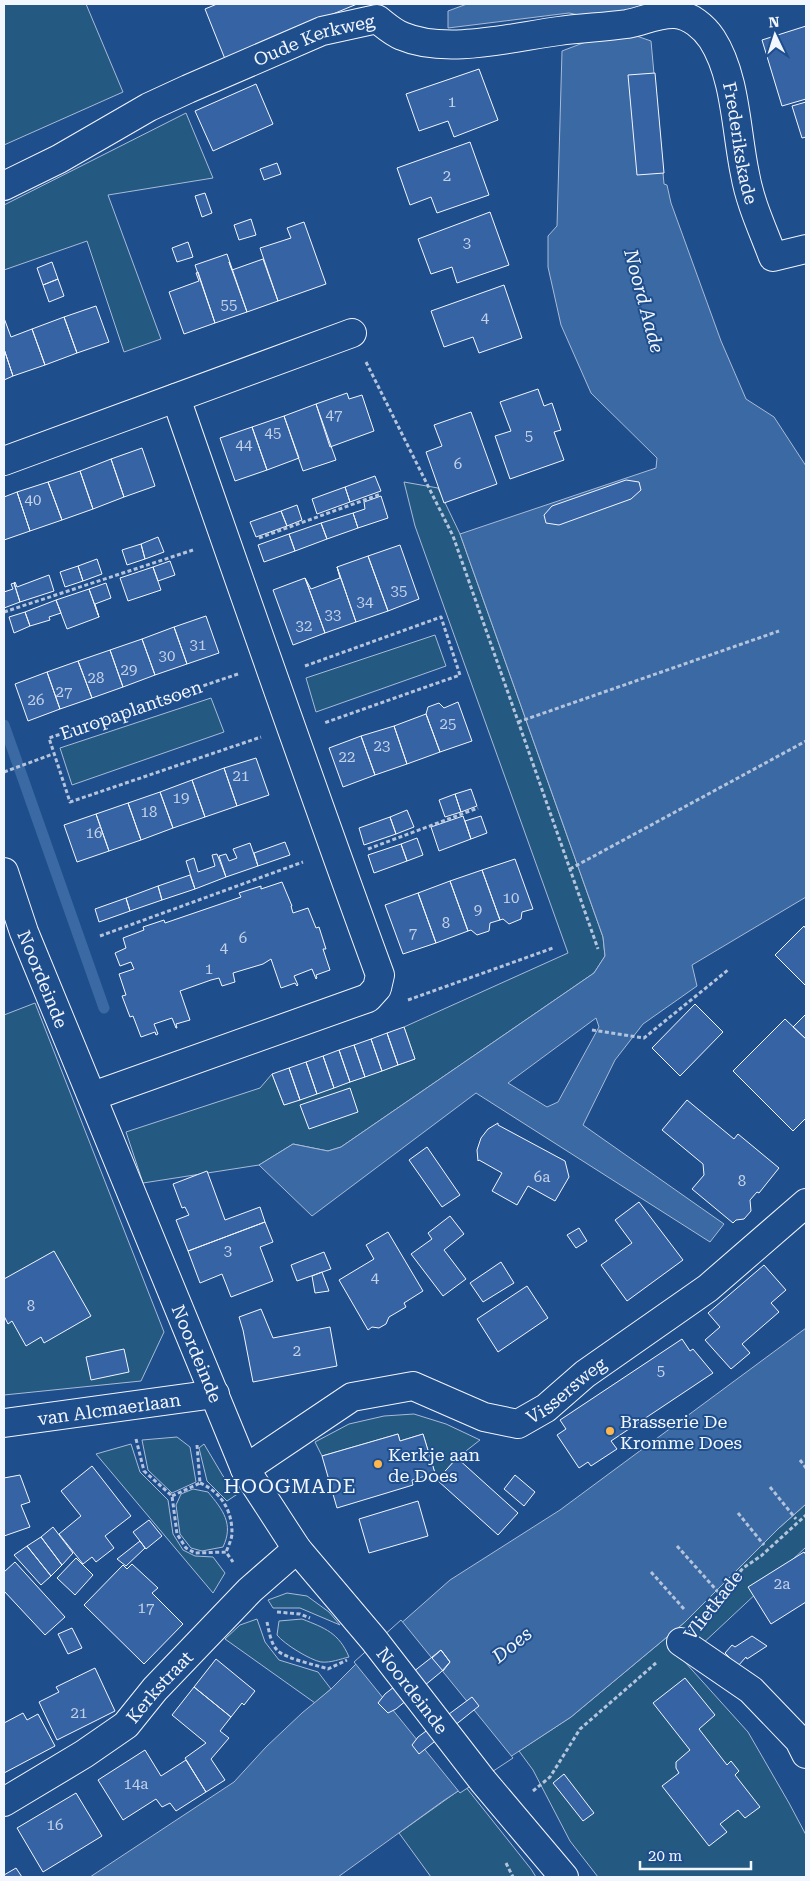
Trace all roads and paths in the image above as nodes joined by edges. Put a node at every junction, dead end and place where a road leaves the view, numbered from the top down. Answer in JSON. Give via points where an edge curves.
{"nodes":[{"id":1,"x":676,"y":14,"type":"joint"},
{"id":2,"x":4,"y":186,"type":"edge"},
{"id":3,"x":806,"y":248,"type":"edge"},
{"id":4,"x":352,"y":333,"type":"joint"},
{"id":5,"x":176,"y":398,"type":"junction"},
{"id":6,"x":4,"y":461,"type":"edge"},
{"id":7,"x":381,"y":494,"type":"dead end"},
{"id":8,"x":227,"y":544,"type":"junction"},
{"id":9,"x":4,"y":612,"type":"edge"},
{"id":10,"x":779,"y":631,"type":"dead end"},
{"id":11,"x":271,"y":670,"type":"junction"},
{"id":12,"x":518,"y":722,"type":"junction"},
{"id":13,"x":291,"y":731,"type":"junction"},
{"id":14,"x":806,"y":741,"type":"edge"},
{"id":15,"x":53,"y":754,"type":"junction"},
{"id":16,"x":4,"y":772,"type":"edge"},
{"id":17,"x":478,"y":808,"type":"dead end"},
{"id":18,"x":336,"y":856,"type":"junction"},
{"id":19,"x":570,"y":869,"type":"junction"},
{"id":20,"x":4,"y":872,"type":"edge"},
{"id":21,"x":100,"y":936,"type":"dead end"},
{"id":22,"x":553,"y":948,"type":"dead end"},
{"id":23,"x":598,"y":949,"type":"dead end"},
{"id":24,"x":728,"y":970,"type":"dead end"},
{"id":25,"x":377,"y":988,"type":"junction"},
{"id":26,"x":592,"y":1030,"type":"dead end"},
{"id":27,"x":93,"y":1096,"type":"junction"},
{"id":28,"x":806,"y":1203,"type":"edge"},
{"id":29,"x":215,"y":1394,"type":"junction"},
{"id":30,"x":128,"y":1407,"type":"junction"},
{"id":31,"x":4,"y":1423,"type":"edge"},
{"id":32,"x":800,"y":1460,"type":"dead end"},
{"id":33,"x":806,"y":1468,"type":"edge"},
{"id":34,"x":245,"y":1469,"type":"junction"},
{"id":35,"x":200,"y":1483,"type":"junction"},
{"id":36,"x":770,"y":1488,"type":"dead end"},
{"id":37,"x":172,"y":1496,"type":"junction"},
{"id":38,"x":738,"y":1513,"type":"dead end"},
{"id":39,"x":806,"y":1515,"type":"edge"},
{"id":40,"x":796,"y":1519,"type":"dead end"},
{"id":41,"x":764,"y":1544,"type":"dead end"},
{"id":42,"x":677,"y":1546,"type":"dead end"},
{"id":43,"x":296,"y":1548,"type":"junction"},
{"id":44,"x":226,"y":1552,"type":"junction"},
{"id":45,"x":651,"y":1572,"type":"dead end"},
{"id":46,"x":719,"y":1593,"type":"dead end"},
{"id":47,"x":258,"y":1601,"type":"junction"},
{"id":48,"x":685,"y":1610,"type":"dead end"},
{"id":49,"x":316,"y":1621,"type":"dead end"},
{"id":50,"x":681,"y":1642,"type":"junction"},
{"id":51,"x":350,"y":1659,"type":"dead end"},
{"id":52,"x":806,"y":1754,"type":"edge"},
{"id":53,"x":4,"y":1802,"type":"edge"},
{"id":54,"x":508,"y":1811,"type":"junction"},
{"id":55,"x":564,"y":1877,"type":"edge"}],
"edges":[{"from":1,"to":2,"type":"street","name":"Oude Kerkweg","via":[[628,24],[460,44],[412,40],[400,36],[377,19],[322,31],[149,107]]},
{"from":1,"to":3,"type":"street","name":"Frederikskade","via":[[704,29],[722,61],[730,88],[745,176],[773,257]]},
{"from":4,"to":5,"type":"street"},
{"from":4,"to":12,"type":"path","via":[[453,536]]},
{"from":5,"to":6,"type":"street"},
{"from":5,"to":8,"type":"street"},
{"from":7,"to":8,"type":"path"},
{"from":8,"to":9,"type":"path"},
{"from":8,"to":11,"type":"street"},
{"from":10,"to":12,"type":"path"},
{"from":11,"to":13,"type":"street"},
{"from":11,"to":13,"type":"path","name":"Europaplantsoen","via":[[441,617],[460,675]]},
{"from":11,"to":15,"type":"path","name":"Europaplantsoen","via":[[49,738]]},
{"from":12,"to":19,"type":"path"},
{"from":13,"to":15,"type":"path","name":"Europaplantsoen","via":[[70,802]]},
{"from":13,"to":18,"type":"street"},
{"from":14,"to":19,"type":"path"},
{"from":15,"to":16,"type":"path"},
{"from":17,"to":18,"type":"path"},
{"from":18,"to":21,"type":"path"},
{"from":18,"to":25,"type":"street","via":[[380,975]]},
{"from":19,"to":23,"type":"path"},
{"from":20,"to":27,"type":"street","name":"Noordeinde","via":[[24,932]]},
{"from":22,"to":25,"type":"path","via":[[409,1001]]},
{"from":24,"to":26,"type":"path","via":[[644,1038]]},
{"from":25,"to":27,"type":"street","via":[[368,998]]},
{"from":27,"to":29,"type":"street","name":"Noordeinde"},
{"from":28,"to":34,"type":"street","name":"Vissersweg","via":[[708,1288],[585,1374],[546,1408],[518,1424],[484,1417],[413,1386],[352,1397]]},
{"from":29,"to":30,"type":"street","name":"van Alcmaerlaan"},
{"from":29,"to":34,"type":"street","name":"Noordeinde"},
{"from":29,"to":35,"type":"path","via":[[197,1437]]},
{"from":30,"to":31,"type":"street","name":"van Alcmaerlaan"},
{"from":30,"to":37,"type":"path","via":[[144,1472]]},
{"from":32,"to":33,"type":"path"},
{"from":34,"to":43,"type":"street","name":"Noordeinde"},
{"from":35,"to":37,"type":"path"},
{"from":35,"to":44,"type":"path","via":[[212,1488],[227,1506],[232,1534]]},
{"from":36,"to":40,"type":"path"},
{"from":37,"to":44,"type":"path","via":[[177,1534],[186,1548],[195,1553]]},
{"from":38,"to":41,"type":"path"},
{"from":39,"to":50,"type":"path","name":"Vlietkade","via":[[762,1556],[743,1568]]},
{"from":42,"to":46,"type":"path"},
{"from":43,"to":47,"type":"street","name":"Kerkstraat"},
{"from":43,"to":54,"type":"street","name":"Noordeinde","via":[[374,1640]]},
{"from":44,"to":47,"type":"path"},
{"from":45,"to":48,"type":"path"},
{"from":47,"to":49,"type":"path"},
{"from":47,"to":51,"type":"path","via":[[269,1636],[278,1651],[328,1669]]},
{"from":47,"to":53,"type":"street","name":"Kerkstraat","via":[[155,1689],[126,1725]]},
{"from":50,"to":52,"type":"street","name":"Vlietkade","via":[[751,1690],[799,1740]]},
{"from":50,"to":54,"type":"path","via":[[580,1729],[550,1777]]},
{"from":54,"to":55,"type":"street","name":"Noordeinde"}]}
